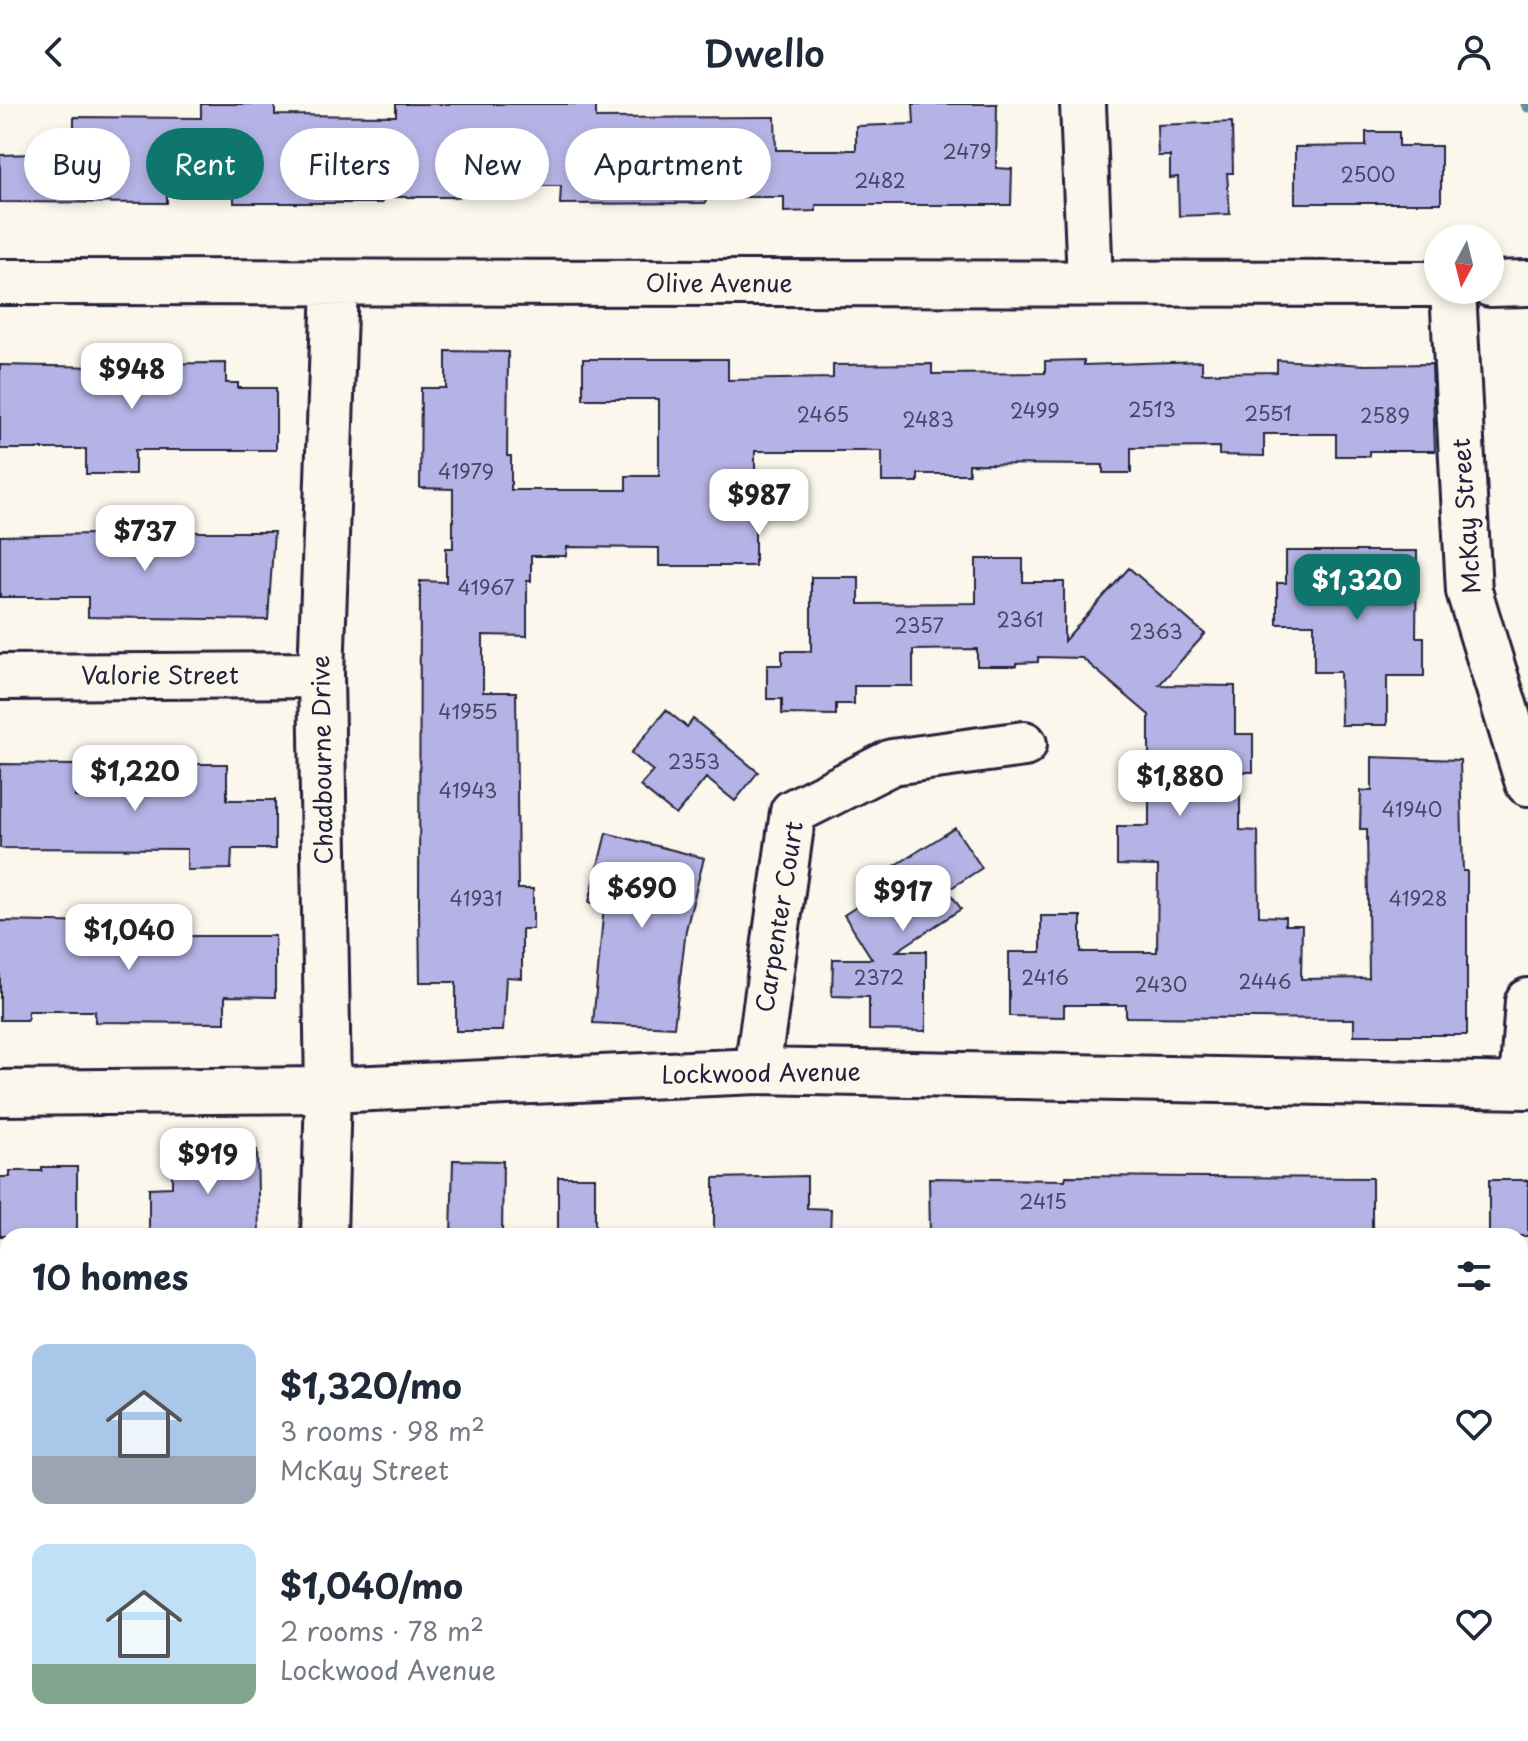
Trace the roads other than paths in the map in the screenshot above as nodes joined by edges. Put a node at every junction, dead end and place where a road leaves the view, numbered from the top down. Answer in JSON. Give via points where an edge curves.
{"nodes":[{"id":1,"x":1083,"y":104,"type":"edge"},
{"id":2,"x":0,"y":282,"type":"edge"},
{"id":3,"x":1090,"y":282,"type":"junction"},
{"id":4,"x":1528,"y":283,"type":"edge"},
{"id":5,"x":1424,"y":284,"type":"edge"},
{"id":6,"x":1504,"y":284,"type":"edge"},
{"id":7,"x":335,"y":285,"type":"junction"},
{"id":8,"x":1454,"y":304,"type":"edge"},
{"id":9,"x":321,"y":675,"type":"junction"},
{"id":10,"x":0,"y":677,"type":"edge"},
{"id":11,"x":1024,"y":744,"type":"dead end"},
{"id":12,"x":1528,"y":783,"type":"edge"},
{"id":13,"x":1528,"y":1001,"type":"edge"},
{"id":14,"x":757,"y":1071,"type":"junction"},
{"id":15,"x":1525,"y":1086,"type":"edge"},
{"id":16,"x":328,"y":1090,"type":"junction"},
{"id":17,"x":0,"y":1093,"type":"edge"},
{"id":18,"x":324,"y":1228,"type":"edge"}],
"edges":[{"from":1,"to":3,"type":"street"},
{"from":2,"to":7,"type":"street","name":"Olive Avenue"},
{"from":3,"to":5,"type":"street","name":"Olive Avenue"},
{"from":3,"to":7,"type":"street","name":"Olive Avenue"},
{"from":4,"to":6,"type":"street"},
{"from":7,"to":9,"type":"street","name":"Chadbourne Drive"},
{"from":8,"to":12,"type":"street","name":"McKay Street","via":[[1469,591]]},
{"from":9,"to":10,"type":"street","name":"Valorie Street"},
{"from":9,"to":16,"type":"street","name":"Chadbourne Drive"},
{"from":11,"to":14,"type":"street","name":"Carpenter Court","via":[[892,762],[793,812]]},
{"from":13,"to":15,"type":"street"},
{"from":14,"to":15,"type":"street","name":"Lockwood Avenue"},
{"from":14,"to":16,"type":"street","name":"Lockwood Avenue"},
{"from":16,"to":17,"type":"street","name":"Lockwood Avenue"},
{"from":16,"to":18,"type":"street","name":"Chadbourne Drive"}]}
